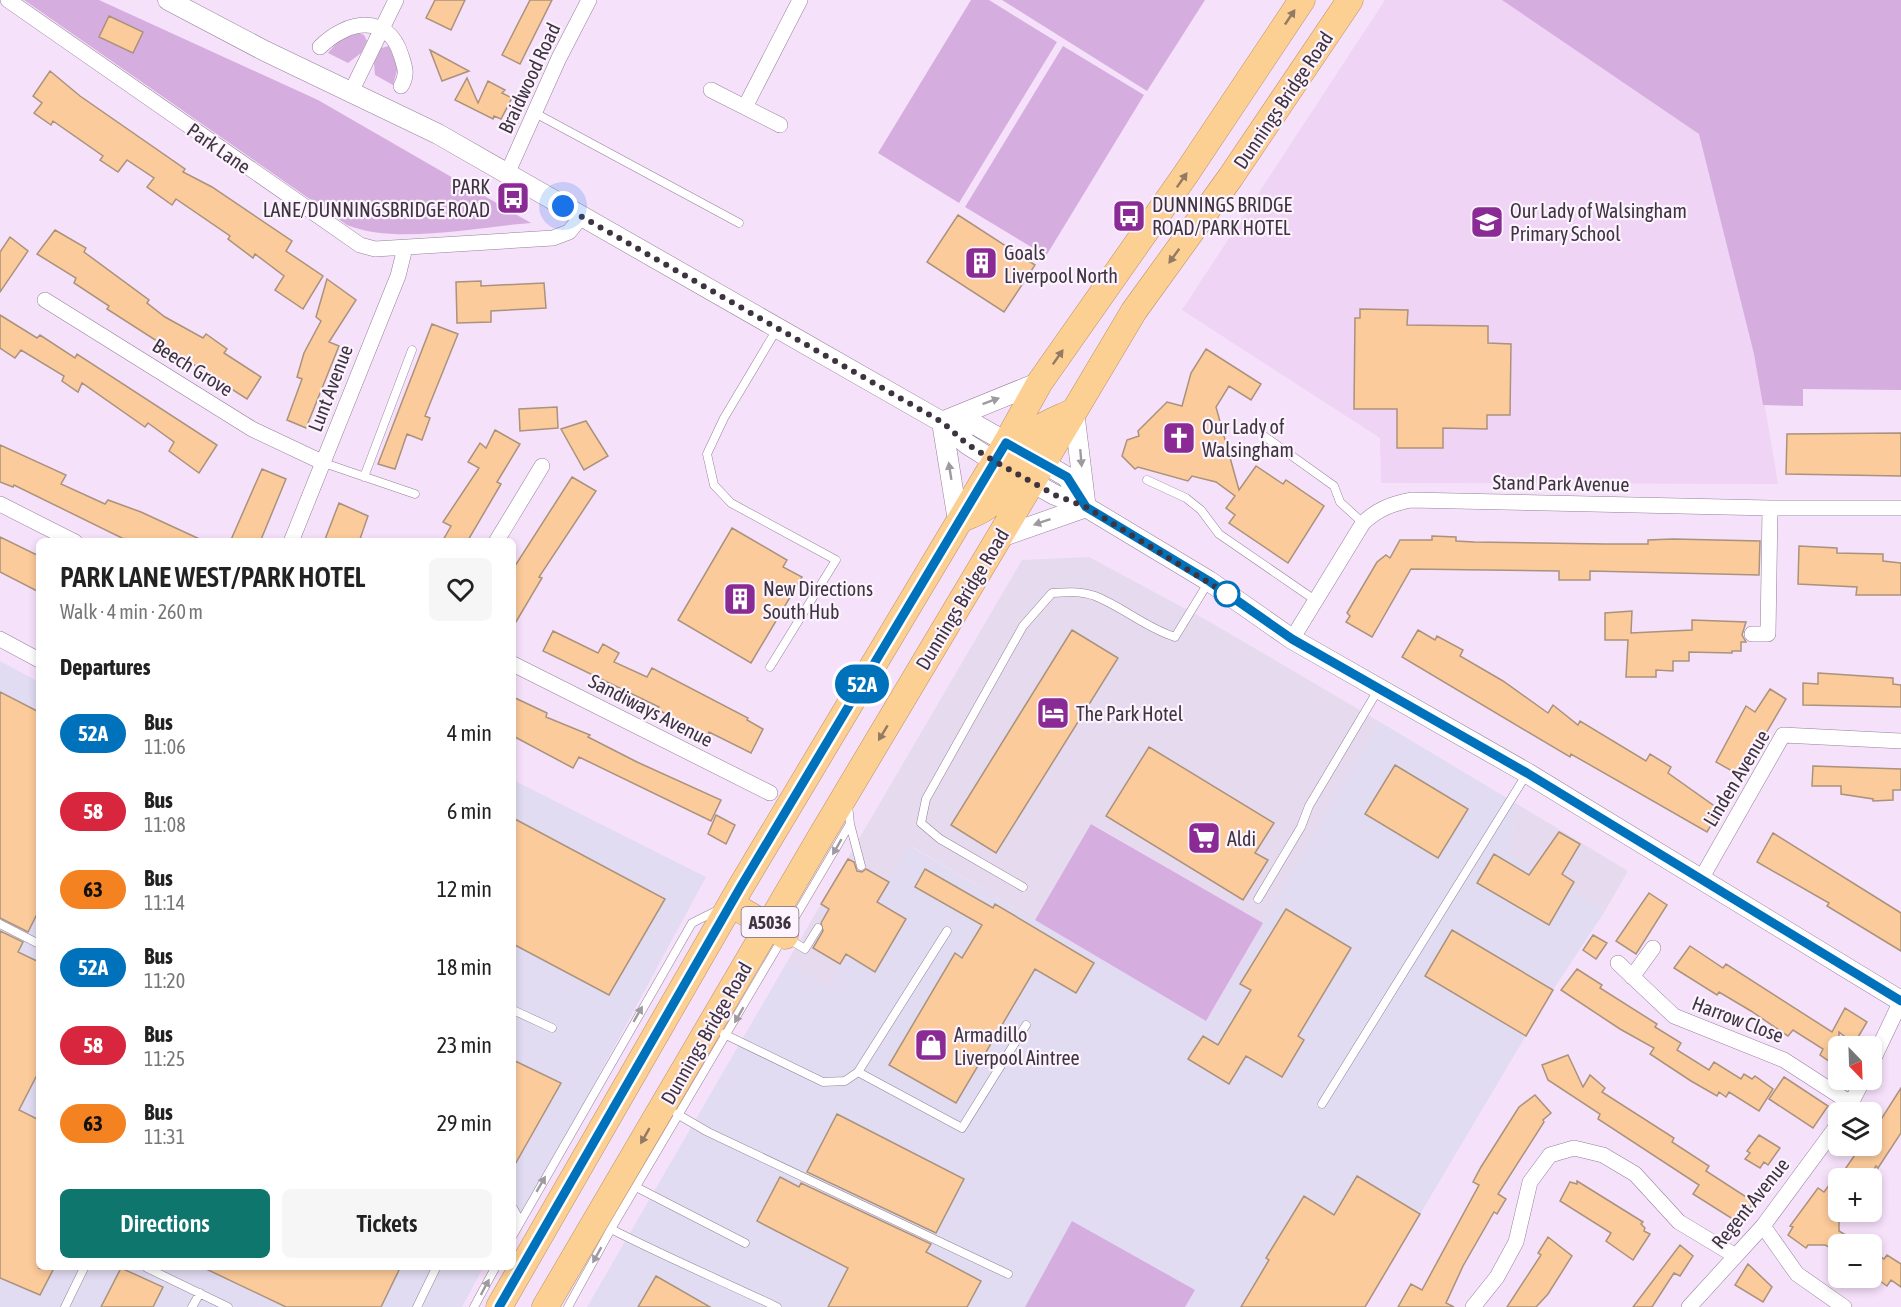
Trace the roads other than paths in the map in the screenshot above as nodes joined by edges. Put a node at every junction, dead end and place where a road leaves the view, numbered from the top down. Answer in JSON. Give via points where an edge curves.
{"nodes":[{"id":1,"x":8,"y":0,"type":"edge"},
{"id":2,"x":168,"y":0,"type":"edge"},
{"id":3,"x":396,"y":0,"type":"edge"},
{"id":4,"x":589,"y":0,"type":"edge"},
{"id":5,"x":800,"y":0,"type":"edge"},
{"id":6,"x":1302,"y":0,"type":"edge"},
{"id":7,"x":1350,"y":0,"type":"edge"},
{"id":8,"x":382,"y":28,"type":"junction"},
{"id":9,"x":320,"y":47,"type":"dead end"},
{"id":10,"x":401,"y":86,"type":"dead end"},
{"id":11,"x":711,"y":90,"type":"dead end"},
{"id":12,"x":351,"y":92,"type":"junction"},
{"id":13,"x":745,"y":107,"type":"junction"},
{"id":14,"x":535,"y":113,"type":"junction"},
{"id":15,"x":780,"y":125,"type":"dead end"},
{"id":16,"x":507,"y":174,"type":"junction"},
{"id":17,"x":582,"y":216,"type":"junction"},
{"id":18,"x":739,"y":223,"type":"dead end"},
{"id":19,"x":405,"y":248,"type":"junction"},
{"id":20,"x":45,"y":300,"type":"dead end"},
{"id":21,"x":778,"y":328,"type":"junction"},
{"id":22,"x":412,"y":350,"type":"dead end"},
{"id":23,"x":1040,"y":382,"type":"junction"},
{"id":24,"x":1074,"y":411,"type":"junction"},
{"id":25,"x":942,"y":422,"type":"junction"},
{"id":26,"x":1264,"y":436,"type":"dead end"},
{"id":27,"x":1019,"y":462,"type":"junction"},
{"id":28,"x":324,"y":463,"type":"junction"},
{"id":29,"x":542,"y":466,"type":"dead end"},
{"id":30,"x":364,"y":477,"type":"junction"},
{"id":31,"x":1148,"y":480,"type":"dead end"},
{"id":32,"x":415,"y":494,"type":"dead end"},
{"id":33,"x":0,"y":504,"type":"edge"},
{"id":34,"x":1086,"y":507,"type":"junction"},
{"id":35,"x":1770,"y":508,"type":"junction"},
{"id":36,"x":1901,"y":508,"type":"edge"},
{"id":37,"x":958,"y":521,"type":"junction"},
{"id":38,"x":1363,"y":523,"type":"junction"},
{"id":39,"x":67,"y":538,"type":"edge"},
{"id":40,"x":293,"y":538,"type":"edge"},
{"id":41,"x":498,"y":538,"type":"edge"},
{"id":42,"x":998,"y":538,"type":"junction"},
{"id":43,"x":1209,"y":581,"type":"junction"},
{"id":44,"x":1315,"y":600,"type":"junction"},
{"id":45,"x":1752,"y":634,"type":"dead end"},
{"id":46,"x":0,"y":639,"type":"edge"},
{"id":47,"x":1292,"y":639,"type":"junction"},
{"id":48,"x":36,"y":658,"type":"edge"},
{"id":49,"x":516,"y":666,"type":"edge"},
{"id":50,"x":770,"y":667,"type":"dead end"},
{"id":51,"x":1378,"y":690,"type":"junction"},
{"id":52,"x":1901,"y":741,"type":"edge"},
{"id":53,"x":1527,"y":773,"type":"junction"},
{"id":54,"x":847,"y":792,"type":"junction"},
{"id":55,"x":770,"y":793,"type":"dead end"},
{"id":56,"x":850,"y":824,"type":"junction"},
{"id":57,"x":861,"y":866,"type":"dead end"},
{"id":58,"x":1701,"y":879,"type":"junction"},
{"id":59,"x":1023,"y":887,"type":"dead end"},
{"id":60,"x":1258,"y":899,"type":"dead end"},
{"id":61,"x":731,"y":904,"type":"junction"},
{"id":62,"x":0,"y":924,"type":"edge"},
{"id":63,"x":818,"y":928,"type":"dead end"},
{"id":64,"x":776,"y":931,"type":"junction"},
{"id":65,"x":947,"y":931,"type":"dead end"},
{"id":66,"x":36,"y":942,"type":"edge"},
{"id":67,"x":1653,"y":948,"type":"dead end"},
{"id":68,"x":1618,"y":963,"type":"dead end"},
{"id":69,"x":1632,"y":977,"type":"junction"},
{"id":70,"x":1901,"y":1001,"type":"edge"},
{"id":71,"x":516,"y":1011,"type":"edge"},
{"id":72,"x":1026,"y":1025,"type":"dead end"},
{"id":73,"x":552,"y":1028,"type":"dead end"},
{"id":74,"x":718,"y":1031,"type":"junction"},
{"id":75,"x":1882,"y":1041,"type":"edge"},
{"id":76,"x":858,"y":1072,"type":"junction"},
{"id":77,"x":1841,"y":1102,"type":"edge"},
{"id":78,"x":1322,"y":1104,"type":"dead end"},
{"id":79,"x":671,"y":1110,"type":"junction"},
{"id":80,"x":1828,"y":1138,"type":"edge"},
{"id":81,"x":636,"y":1187,"type":"junction"},
{"id":82,"x":516,"y":1214,"type":"edge"},
{"id":83,"x":520,"y":1221,"type":"junction"},
{"id":84,"x":1763,"y":1226,"type":"junction"},
{"id":85,"x":516,"y":1229,"type":"edge"},
{"id":86,"x":611,"y":1229,"type":"junction"},
{"id":87,"x":745,"y":1243,"type":"dead end"},
{"id":88,"x":1734,"y":1255,"type":"junction"},
{"id":89,"x":83,"y":1270,"type":"edge"},
{"id":90,"x":151,"y":1270,"type":"edge"},
{"id":91,"x":435,"y":1270,"type":"edge"},
{"id":92,"x":494,"y":1270,"type":"edge"},
{"id":93,"x":1008,"y":1274,"type":"dead end"},
{"id":94,"x":200,"y":1293,"type":"junction"},
{"id":95,"x":65,"y":1307,"type":"edge"},
{"id":96,"x":192,"y":1307,"type":"edge"},
{"id":97,"x":228,"y":1307,"type":"edge"},
{"id":98,"x":417,"y":1307,"type":"edge"},
{"id":99,"x":474,"y":1307,"type":"edge"},
{"id":100,"x":499,"y":1307,"type":"edge"},
{"id":101,"x":545,"y":1307,"type":"edge"},
{"id":102,"x":568,"y":1307,"type":"edge"},
{"id":103,"x":777,"y":1307,"type":"edge"},
{"id":104,"x":1473,"y":1307,"type":"edge"},
{"id":105,"x":1689,"y":1307,"type":"edge"},
{"id":106,"x":1844,"y":1307,"type":"edge"}],
"edges":[{"from":1,"to":19,"type":"street","name":"Park Lane","via":[[344,236],[375,249]]},
{"from":2,"to":12,"type":"street"},
{"from":3,"to":8,"type":"street"},
{"from":4,"to":14,"type":"street","name":"Braidwood Road"},
{"from":5,"to":13,"type":"street"},
{"from":23,"to":6,"type":"highway","name":"Dunnings Bridge Road","number":"A5036","one_way":true},
{"from":7,"to":24,"type":"highway","name":"Dunnings Bridge Road","one_way":true,"via":[[1134,311]]},
{"from":8,"to":9,"type":"street","via":[[362,26],[340,32]]},
{"from":8,"to":10,"type":"street","via":[[398,45],[406,73]]},
{"from":8,"to":12,"type":"street"},
{"from":11,"to":13,"type":"street"},
{"from":12,"to":16,"type":"street","via":[[438,134]]},
{"from":13,"to":15,"type":"street"},
{"from":14,"to":16,"type":"street","name":"Braidwood Road"},
{"from":14,"to":18,"type":"lane"},
{"from":16,"to":17,"type":"street"},
{"from":17,"to":19,"type":"street","name":"Park Lane","via":[[569,232],[553,238]]},
{"from":17,"to":21,"type":"street"},
{"from":19,"to":28,"type":"street","name":"Lunt Avenue","via":[[398,276]]},
{"from":20,"to":28,"type":"street","name":"Beech Grove","via":[[252,429]]},
{"from":21,"to":25,"type":"street"},
{"from":21,"to":50,"type":"lane","via":[[707,454],[714,485],[731,503],[837,560]]},
{"from":22,"to":30,"type":"lane"},
{"from":25,"to":23,"type":"street","one_way":true},
{"from":23,"to":27,"type":"highway","name":"Dunnings Bridge Road","number":"A5036"},
{"from":24,"to":27,"type":"highway","via":[[1036,431]]},
{"from":24,"to":34,"type":"street","one_way":true},
{"from":25,"to":27,"type":"street","via":[[967,444]]},
{"from":37,"to":25,"type":"street","one_way":true},
{"from":26,"to":38,"type":"lane","via":[[1334,486],[1340,502]]},
{"from":27,"to":34,"type":"street","via":[[1067,477]]},
{"from":27,"to":37,"type":"highway","name":"Dunnings Bridge Road","number":"A5036"},
{"from":27,"to":42,"type":"highway","name":"Dunnings Bridge Road","number":"A5036"},
{"from":28,"to":30,"type":"lane"},
{"from":28,"to":40,"type":"street","name":"Lunt Avenue"},
{"from":29,"to":41,"type":"street"},
{"from":30,"to":32,"type":"lane"},
{"from":31,"to":44,"type":"lane","via":[[1186,498],[1219,534]]},
{"from":33,"to":39,"type":"street"},
{"from":34,"to":42,"type":"street","one_way":true},
{"from":34,"to":43,"type":"street"},
{"from":35,"to":36,"type":"street","name":"Stand Park Avenue"},
{"from":35,"to":38,"type":"street","name":"Stand Park Avenue","via":[[1411,500],[1386,506]]},
{"from":35,"to":45,"type":"street","via":[[1768,634]]},
{"from":37,"to":61,"type":"highway","name":"Dunnings Bridge Road","number":"A5036"},
{"from":38,"to":44,"type":"street","name":"Stand Park Avenue"},
{"from":42,"to":54,"type":"highway","name":"Dunnings Bridge Road","number":"A5036","one_way":true},
{"from":43,"to":47,"type":"street"},
{"from":43,"to":59,"type":"lane","via":[[1175,638],[1094,596],[1072,592],[1052,593],[1023,626],[926,799],[921,823],[940,839]]},
{"from":44,"to":47,"type":"street","name":"Stand Park Avenue"},
{"from":46,"to":48,"type":"street"},
{"from":47,"to":51,"type":"street"},
{"from":49,"to":55,"type":"street","name":"Sandiways Avenue"},
{"from":51,"to":53,"type":"street"},
{"from":51,"to":60,"type":"lane"},
{"from":52,"to":58,"type":"street","name":"Linden Avenue","via":[[1783,735]]},
{"from":53,"to":58,"type":"street"},
{"from":53,"to":78,"type":"lane"},
{"from":54,"to":56,"type":"lane"},
{"from":54,"to":64,"type":"highway","name":"Dunnings Bridge Road","number":"A5036"},
{"from":56,"to":57,"type":"lane"},
{"from":56,"to":64,"type":"lane","one_way":true},
{"from":58,"to":70,"type":"street"},
{"from":61,"to":64,"type":"highway"},
{"from":83,"to":61,"type":"lane","one_way":true,"via":[[692,923]]},
{"from":61,"to":100,"type":"highway","name":"Dunnings Bridge Road","number":"A5036"},
{"from":62,"to":66,"type":"lane"},
{"from":63,"to":64,"type":"lane","via":[[805,949]]},
{"from":64,"to":74,"type":"highway","name":"Dunnings Bridge Road","number":"A5036","one_way":true},
{"from":65,"to":76,"type":"lane"},
{"from":67,"to":69,"type":"street"},
{"from":68,"to":69,"type":"street","name":"Harrow Close"},
{"from":69,"to":77,"type":"street","name":"Harrow Close","via":[[1674,1016],[1784,1060]]},
{"from":70,"to":75,"type":"street"},
{"from":71,"to":73,"type":"lane"},
{"from":72,"to":76,"type":"lane","via":[[962,1128]]},
{"from":74,"to":76,"type":"lane","via":[[823,1082],[845,1081]]},
{"from":74,"to":79,"type":"highway","name":"Dunnings Bridge Road","number":"A5036"},
{"from":79,"to":81,"type":"lane"},
{"from":79,"to":93,"type":"lane","via":[[708,1132]]},
{"from":79,"to":101,"type":"highway","name":"Dunnings Bridge Road","number":"A5036","one_way":true},
{"from":80,"to":84,"type":"street","name":"Regent Avenue"},
{"from":81,"to":86,"type":"lane"},
{"from":81,"to":87,"type":"lane"},
{"from":82,"to":83,"type":"lane"},
{"from":83,"to":85,"type":"lane"},
{"from":84,"to":88,"type":"street","name":"Regent Avenue"},
{"from":84,"to":106,"type":"street","via":[[1797,1274]]},
{"from":86,"to":102,"type":"lane","one_way":true},
{"from":86,"to":103,"type":"lane"},
{"from":88,"to":104,"type":"street","via":[[1679,1222],[1635,1174],[1603,1155],[1574,1148],[1550,1155],[1530,1182],[1516,1242],[1497,1277]]},
{"from":88,"to":105,"type":"street","name":"Regent Avenue"},
{"from":89,"to":95,"type":"lane"},
{"from":90,"to":94,"type":"lane"},
{"from":91,"to":98,"type":"lane"},
{"from":99,"to":92,"type":"lane","one_way":true},
{"from":94,"to":96,"type":"lane"},
{"from":94,"to":97,"type":"lane"}]}
